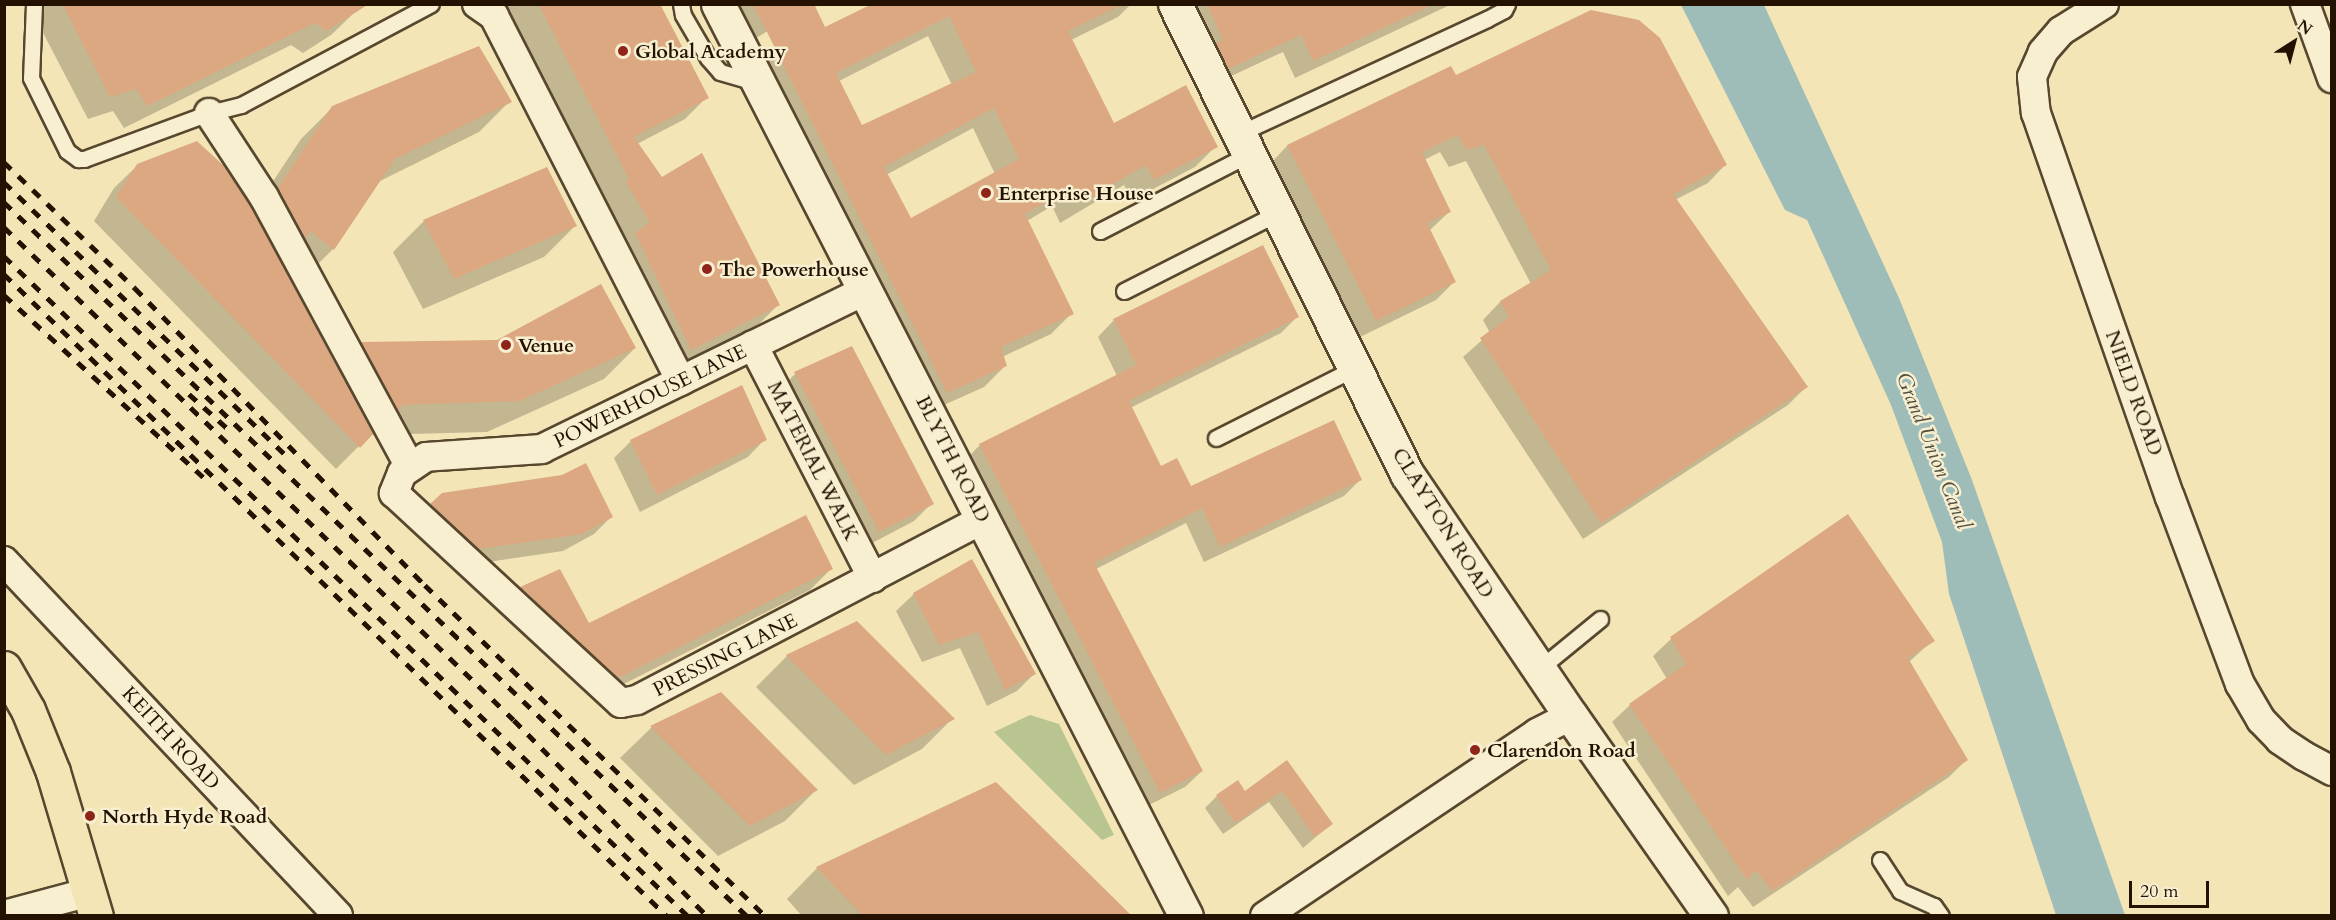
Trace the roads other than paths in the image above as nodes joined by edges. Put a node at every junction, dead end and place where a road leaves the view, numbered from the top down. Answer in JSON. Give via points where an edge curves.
{"nodes":[{"id":1,"x":34,"y":4,"type":"edge"},
{"id":2,"x":431,"y":4,"type":"edge"},
{"id":3,"x":477,"y":4,"type":"edge"},
{"id":4,"x":681,"y":4,"type":"edge"},
{"id":5,"x":718,"y":4,"type":"edge"},
{"id":6,"x":1175,"y":4,"type":"edge"},
{"id":7,"x":1507,"y":4,"type":"edge"},
{"id":8,"x":2104,"y":4,"type":"edge"},
{"id":9,"x":2305,"y":4,"type":"edge"},
{"id":10,"x":2331,"y":78,"type":"edge"},
{"id":11,"x":759,"y":83,"type":"junction"},
{"id":12,"x":209,"y":113,"type":"junction"},
{"id":13,"x":1243,"y":144,"type":"junction"},
{"id":14,"x":1278,"y":213,"type":"junction"},
{"id":15,"x":1100,"y":231,"type":"dead end"},
{"id":16,"x":866,"y":290,"type":"junction"},
{"id":17,"x":1124,"y":291,"type":"dead end"},
{"id":18,"x":753,"y":345,"type":"junction"},
{"id":19,"x":1354,"y":368,"type":"junction"},
{"id":20,"x":681,"y":381,"type":"junction"},
{"id":21,"x":1216,"y":438,"type":"dead end"},
{"id":22,"x":410,"y":467,"type":"junction"},
{"id":23,"x":983,"y":519,"type":"junction"},
{"id":24,"x":4,"y":561,"type":"edge"},
{"id":25,"x":873,"y":578,"type":"junction"},
{"id":26,"x":1600,"y":619,"type":"dead end"},
{"id":27,"x":4,"y":668,"type":"edge"},
{"id":28,"x":1539,"y":669,"type":"junction"},
{"id":29,"x":1571,"y":716,"type":"junction"},
{"id":30,"x":2331,"y":771,"type":"edge"},
{"id":31,"x":1880,"y":860,"type":"dead end"},
{"id":32,"x":93,"y":904,"type":"edge"},
{"id":33,"x":4,"y":915,"type":"edge"},
{"id":34,"x":338,"y":915,"type":"edge"},
{"id":35,"x":1186,"y":915,"type":"edge"},
{"id":36,"x":1265,"y":915,"type":"edge"},
{"id":37,"x":1711,"y":915,"type":"edge"},
{"id":38,"x":1941,"y":915,"type":"edge"}],
"edges":[{"from":1,"to":12,"type":"lane","via":[[31,78],[67,151],[78,159]]},
{"from":2,"to":12,"type":"lane","via":[[241,105]]},
{"from":3,"to":20,"type":"street","via":[[494,16]]},
{"from":4,"to":11,"type":"lane","via":[[683,15],[720,72]]},
{"from":5,"to":11,"type":"street","name":"BLYTH ROAD"},
{"from":6,"to":13,"type":"street","name":"CLAYTON ROAD"},
{"from":7,"to":13,"type":"lane","via":[[1504,10]]},
{"from":8,"to":30,"type":"street","name":"NIELD ROAD","via":[[2061,32],[2043,52],[2032,77],[2036,113],[2170,497],[2240,684],[2261,720],[2280,740]]},
{"from":9,"to":10,"type":"street"},
{"from":11,"to":16,"type":"street","name":"BLYTH ROAD"},
{"from":12,"to":22,"type":"street","via":[[264,197]]},
{"from":13,"to":14,"type":"street","name":"CLAYTON ROAD"},
{"from":13,"to":15,"type":"lane"},
{"from":14,"to":17,"type":"lane"},
{"from":14,"to":19,"type":"street","name":"CLAYTON ROAD"},
{"from":16,"to":18,"type":"street","name":"POWERHOUSE LANE"},
{"from":16,"to":23,"type":"street","name":"BLYTH ROAD"},
{"from":18,"to":20,"type":"street","name":"POWERHOUSE LANE"},
{"from":18,"to":25,"type":"street","name":"MATERIAL WALK"},
{"from":19,"to":21,"type":"lane"},
{"from":19,"to":28,"type":"street","name":"CLAYTON ROAD","via":[[1407,474]]},
{"from":20,"to":22,"type":"street","name":"POWERHOUSE LANE","via":[[542,449],[426,457]]},
{"from":22,"to":25,"type":"street","name":"PRESSING LANE","via":[[402,473],[394,493],[621,703],[637,700]]},
{"from":23,"to":25,"type":"street","name":"PRESSING LANE"},
{"from":23,"to":35,"type":"street","name":"BLYTH ROAD"},
{"from":24,"to":34,"type":"street","name":"KEITH ROAD"},
{"from":26,"to":28,"type":"lane"},
{"from":27,"to":32,"type":"main road","via":[[28,710],[53,772]]},
{"from":28,"to":29,"type":"street","name":"CLAYTON ROAD"},
{"from":29,"to":36,"type":"street","via":[[1536,733]]},
{"from":29,"to":37,"type":"street","name":"CLAYTON ROAD"},
{"from":31,"to":38,"type":"lane","via":[[1900,891],[1934,906]]},
{"from":32,"to":33,"type":"street"}]}
